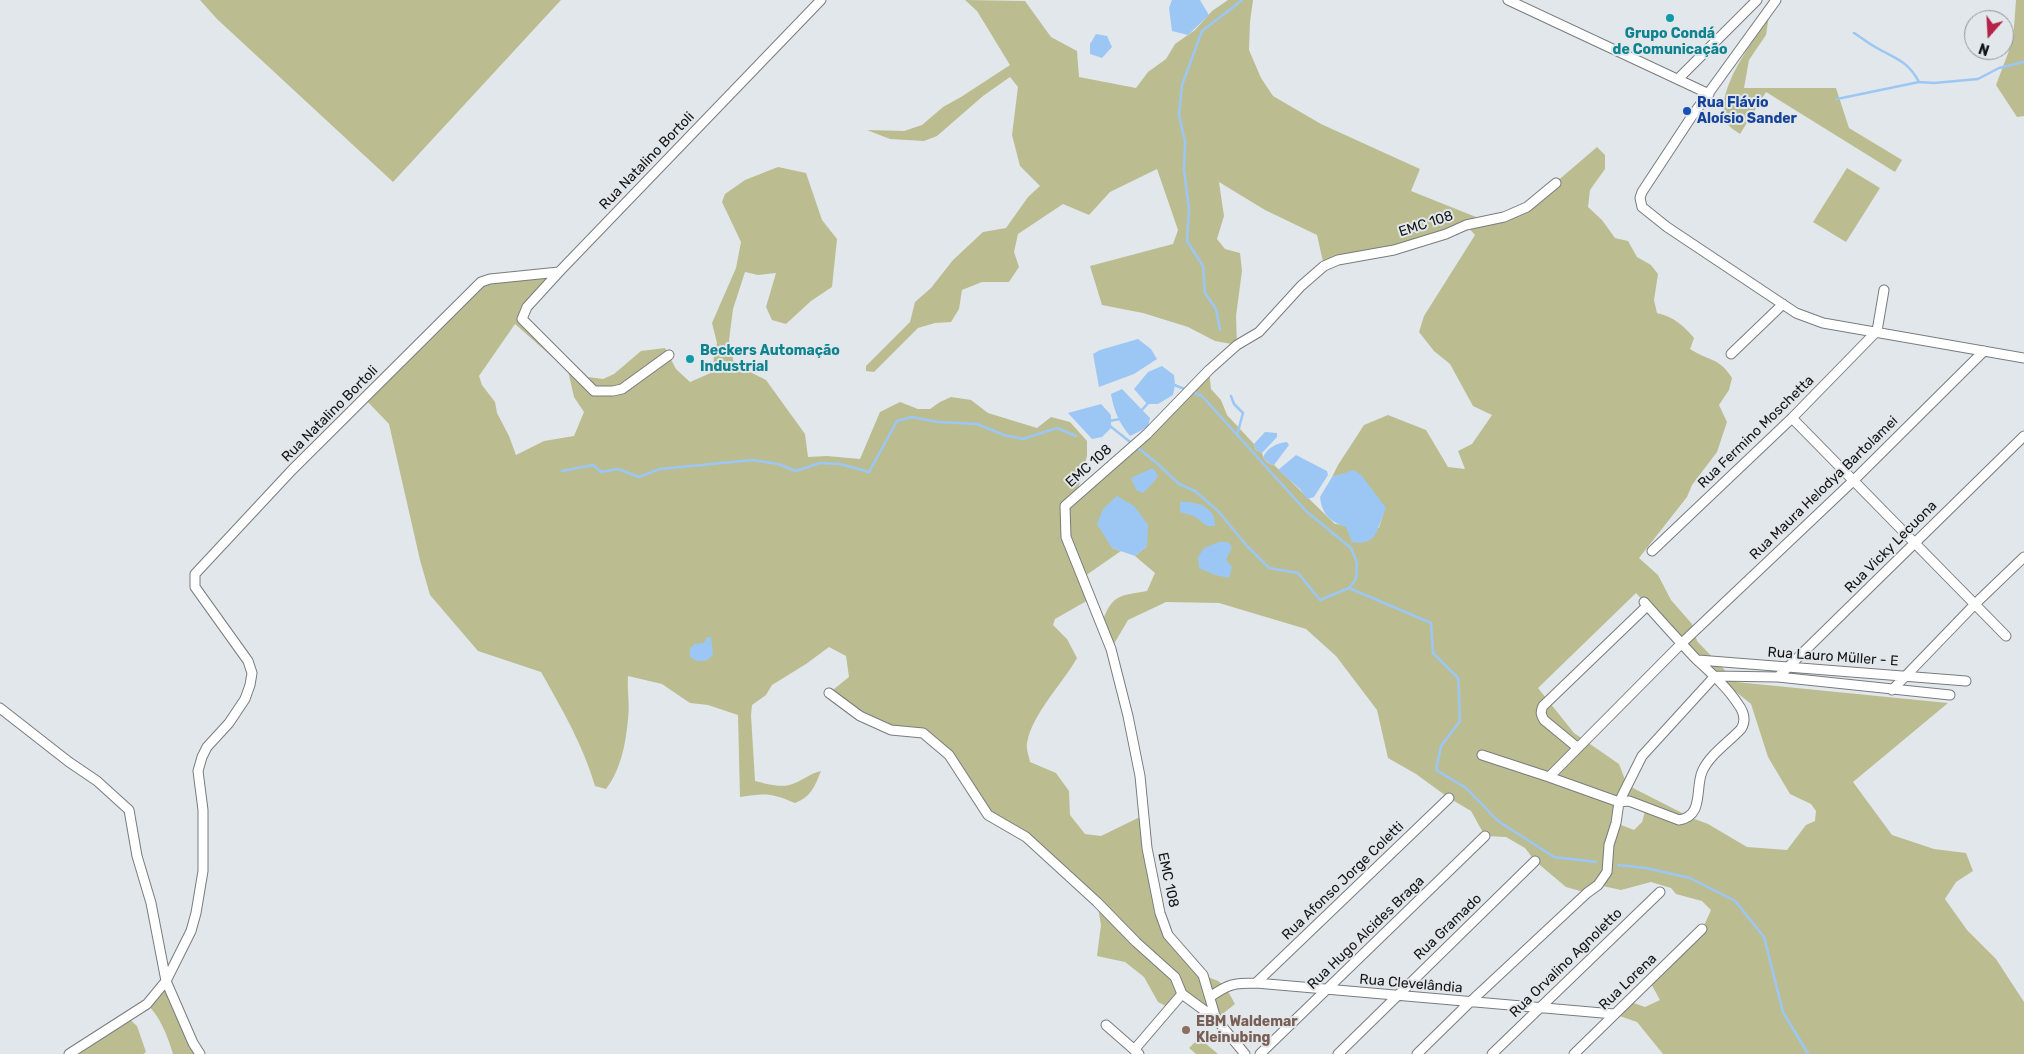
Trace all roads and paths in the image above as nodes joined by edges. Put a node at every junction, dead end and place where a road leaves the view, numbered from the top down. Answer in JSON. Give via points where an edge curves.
{"nodes":[{"id":1,"x":821,"y":0,"type":"edge"},
{"id":2,"x":1508,"y":0,"type":"edge"},
{"id":3,"x":1757,"y":0,"type":"edge"},
{"id":4,"x":1776,"y":0,"type":"edge"},
{"id":5,"x":1678,"y":79,"type":"junction"},
{"id":6,"x":1709,"y":94,"type":"junction"},
{"id":7,"x":1556,"y":183,"type":"dead end"},
{"id":8,"x":559,"y":272,"type":"junction"},
{"id":9,"x":1884,"y":290,"type":"dead end"},
{"id":10,"x":1783,"y":304,"type":"junction"},
{"id":11,"x":1877,"y":331,"type":"junction"},
{"id":12,"x":1984,"y":351,"type":"junction"},
{"id":13,"x":1731,"y":354,"type":"dead end"},
{"id":14,"x":669,"y":355,"type":"dead end"},
{"id":15,"x":2024,"y":358,"type":"edge"},
{"id":16,"x":1792,"y":418,"type":"junction"},
{"id":17,"x":2024,"y":436,"type":"edge"},
{"id":18,"x":1853,"y":480,"type":"junction"},
{"id":19,"x":1914,"y":542,"type":"junction"},
{"id":20,"x":1652,"y":551,"type":"dead end"},
{"id":21,"x":2024,"y":557,"type":"edge"},
{"id":22,"x":1976,"y":604,"type":"junction"},
{"id":23,"x":2006,"y":636,"type":"dead end"},
{"id":24,"x":1682,"y":643,"type":"junction"},
{"id":25,"x":1698,"y":660,"type":"junction"},
{"id":26,"x":1789,"y":668,"type":"junction"},
{"id":27,"x":1715,"y":676,"type":"junction"},
{"id":28,"x":1906,"y":676,"type":"junction"},
{"id":29,"x":1778,"y":678,"type":"junction"},
{"id":30,"x":1966,"y":681,"type":"dead end"},
{"id":31,"x":1892,"y":690,"type":"junction"},
{"id":32,"x":829,"y":693,"type":"dead end"},
{"id":33,"x":1950,"y":695,"type":"dead end"},
{"id":34,"x":0,"y":708,"type":"edge"},
{"id":35,"x":1578,"y":748,"type":"junction"},
{"id":36,"x":1482,"y":755,"type":"dead end"},
{"id":37,"x":1549,"y":777,"type":"junction"},
{"id":38,"x":1449,"y":798,"type":"dead end"},
{"id":39,"x":1619,"y":802,"type":"junction"},
{"id":40,"x":1485,"y":836,"type":"dead end"},
{"id":41,"x":1535,"y":861,"type":"dead end"},
{"id":42,"x":1660,"y":892,"type":"dead end"},
{"id":43,"x":1702,"y":930,"type":"dead end"},
{"id":44,"x":166,"y":981,"type":"junction"},
{"id":45,"x":1256,"y":983,"type":"junction"},
{"id":46,"x":1327,"y":990,"type":"junction"},
{"id":47,"x":1182,"y":994,"type":"junction"},
{"id":48,"x":1397,"y":996,"type":"junction"},
{"id":49,"x":1210,"y":997,"type":"junction"},
{"id":50,"x":1469,"y":1003,"type":"junction"},
{"id":51,"x":1539,"y":1009,"type":"junction"},
{"id":52,"x":1614,"y":1014,"type":"junction"},
{"id":53,"x":1216,"y":1019,"type":"junction"},
{"id":54,"x":1106,"y":1025,"type":"dead end"},
{"id":55,"x":1136,"y":1052,"type":"edge"},
{"id":56,"x":1264,"y":1052,"type":"edge"},
{"id":57,"x":69,"y":1054,"type":"edge"},
{"id":58,"x":200,"y":1054,"type":"edge"},
{"id":59,"x":1245,"y":1054,"type":"edge"},
{"id":60,"x":1338,"y":1054,"type":"edge"},
{"id":61,"x":1417,"y":1054,"type":"edge"},
{"id":62,"x":1492,"y":1054,"type":"edge"},
{"id":63,"x":1574,"y":1054,"type":"edge"}],
"edges":[{"from":1,"to":8,"type":"street","name":"Rua Natalino Bortoli"},
{"from":2,"to":5,"type":"street"},
{"from":3,"to":5,"type":"street"},
{"from":4,"to":6,"type":"street"},
{"from":5,"to":6,"type":"street"},
{"from":6,"to":10,"type":"street","via":[[1642,192],[1640,202],[1648,213],[1667,227]]},
{"from":7,"to":49,"type":"street","name":"EMC 108","via":[[1527,207],[1504,217],[1466,225],[1394,250],[1338,260],[1324,266],[1259,332],[1237,345],[1209,370],[1147,434],[1065,506],[1066,538],[1111,649],[1128,716],[1160,913],[1168,935],[1203,975]]},
{"from":8,"to":14,"type":"street","via":[[527,307],[522,319],[594,391],[622,389]]},
{"from":8,"to":44,"type":"street","name":"Rua Natalino Bortoli","via":[[481,282],[292,470],[195,574],[195,587],[248,661],[252,673],[246,699],[208,747],[198,771],[203,810],[202,871],[197,904],[191,931]]},
{"from":9,"to":11,"type":"street"},
{"from":10,"to":11,"type":"street","via":[[1823,323]]},
{"from":10,"to":13,"type":"street"},
{"from":11,"to":12,"type":"street"},
{"from":11,"to":16,"type":"street","name":"Rua Fermino Moschetta"},
{"from":12,"to":15,"type":"street"},
{"from":12,"to":18,"type":"street","name":"Rua Maura Helodya Bartolamei"},
{"from":16,"to":18,"type":"street"},
{"from":16,"to":20,"type":"street","name":"Rua Fermino Moschetta"},
{"from":17,"to":19,"type":"street","name":"Rua Vicky Lecuona"},
{"from":18,"to":19,"type":"street"},
{"from":18,"to":24,"type":"street","name":"Rua Maura Helodya Bartolamei"},
{"from":19,"to":22,"type":"street"},
{"from":19,"to":26,"type":"street","name":"Rua Vicky Lecuona"},
{"from":21,"to":22,"type":"street"},
{"from":22,"to":23,"type":"street"},
{"from":22,"to":28,"type":"street"},
{"from":24,"to":25,"type":"street"},
{"from":24,"to":35,"type":"street","name":"Rua Maura Helodya Bartolamei"},
{"from":24,"to":35,"type":"street","via":[[1645,604],[1543,706],[1541,714],[1544,720]]},
{"from":25,"to":26,"type":"street","name":"Rua Lauro Müller - E"},
{"from":25,"to":27,"type":"street"},
{"from":26,"to":28,"type":"street","name":"Rua Lauro Müller - E"},
{"from":26,"to":29,"type":"street","name":"Rua Vicky Lecuona"},
{"from":27,"to":29,"type":"street","name":"Rua Lauro Müller - E"},
{"from":27,"to":39,"type":"street","via":[[1642,756]]},
{"from":27,"to":39,"type":"street","via":[[1738,704],[1745,723],[1702,772],[1696,809],[1686,819],[1679,820],[1629,801]]},
{"from":28,"to":30,"type":"street","name":"Rua Lauro Müller - E"},
{"from":28,"to":31,"type":"street"},
{"from":29,"to":31,"type":"street","name":"Rua Lauro Müller - E"},
{"from":31,"to":33,"type":"street","name":"Rua Lauro Müller - E"},
{"from":32,"to":47,"type":"street","via":[[860,716],[891,730],[923,733],[949,755],[988,815],[1026,836],[1176,977]]},
{"from":34,"to":44,"type":"street","via":[[97,781],[129,810]]},
{"from":35,"to":37,"type":"street","name":"Rua Maura Helodya Bartolamei"},
{"from":36,"to":37,"type":"street"},
{"from":37,"to":39,"type":"street"},
{"from":38,"to":45,"type":"street","name":"Rua Afonso Jorge Coletti"},
{"from":39,"to":50,"type":"street","via":[[1609,845],[1607,872],[1598,885]]},
{"from":40,"to":46,"type":"street","name":"Rua Hugo Alcides Braga"},
{"from":41,"to":48,"type":"street","name":"Rua Gramado"},
{"from":42,"to":51,"type":"street","name":"Rua Orvalino Agnoletto"},
{"from":43,"to":52,"type":"street","name":"Rua Lorena"},
{"from":44,"to":57,"type":"street","name":"Rua Natalino Bortoli","via":[[147,1004]]},
{"from":44,"to":58,"type":"street"},
{"from":45,"to":46,"type":"street","name":"Rua Clevelândia"},
{"from":45,"to":49,"type":"street","name":"Rua Clevelândia","via":[[1225,986]]},
{"from":46,"to":48,"type":"street","name":"Rua Clevelândia"},
{"from":46,"to":56,"type":"street","name":"Rua Hugo Alcides Braga"},
{"from":47,"to":53,"type":"street"},
{"from":47,"to":55,"type":"street"},
{"from":48,"to":50,"type":"street","name":"Rua Clevelândia"},
{"from":48,"to":60,"type":"street","name":"Rua Gramado"},
{"from":49,"to":53,"type":"street","name":"EMC 108"},
{"from":50,"to":51,"type":"street","name":"Rua Clevelândia"},
{"from":50,"to":61,"type":"street"},
{"from":51,"to":52,"type":"street","name":"Rua Clevelândia"},
{"from":51,"to":62,"type":"street","name":"Rua Orvalino Agnoletto"},
{"from":52,"to":63,"type":"street","name":"Rua Lorena"},
{"from":53,"to":59,"type":"street"},
{"from":54,"to":55,"type":"street"}]}
